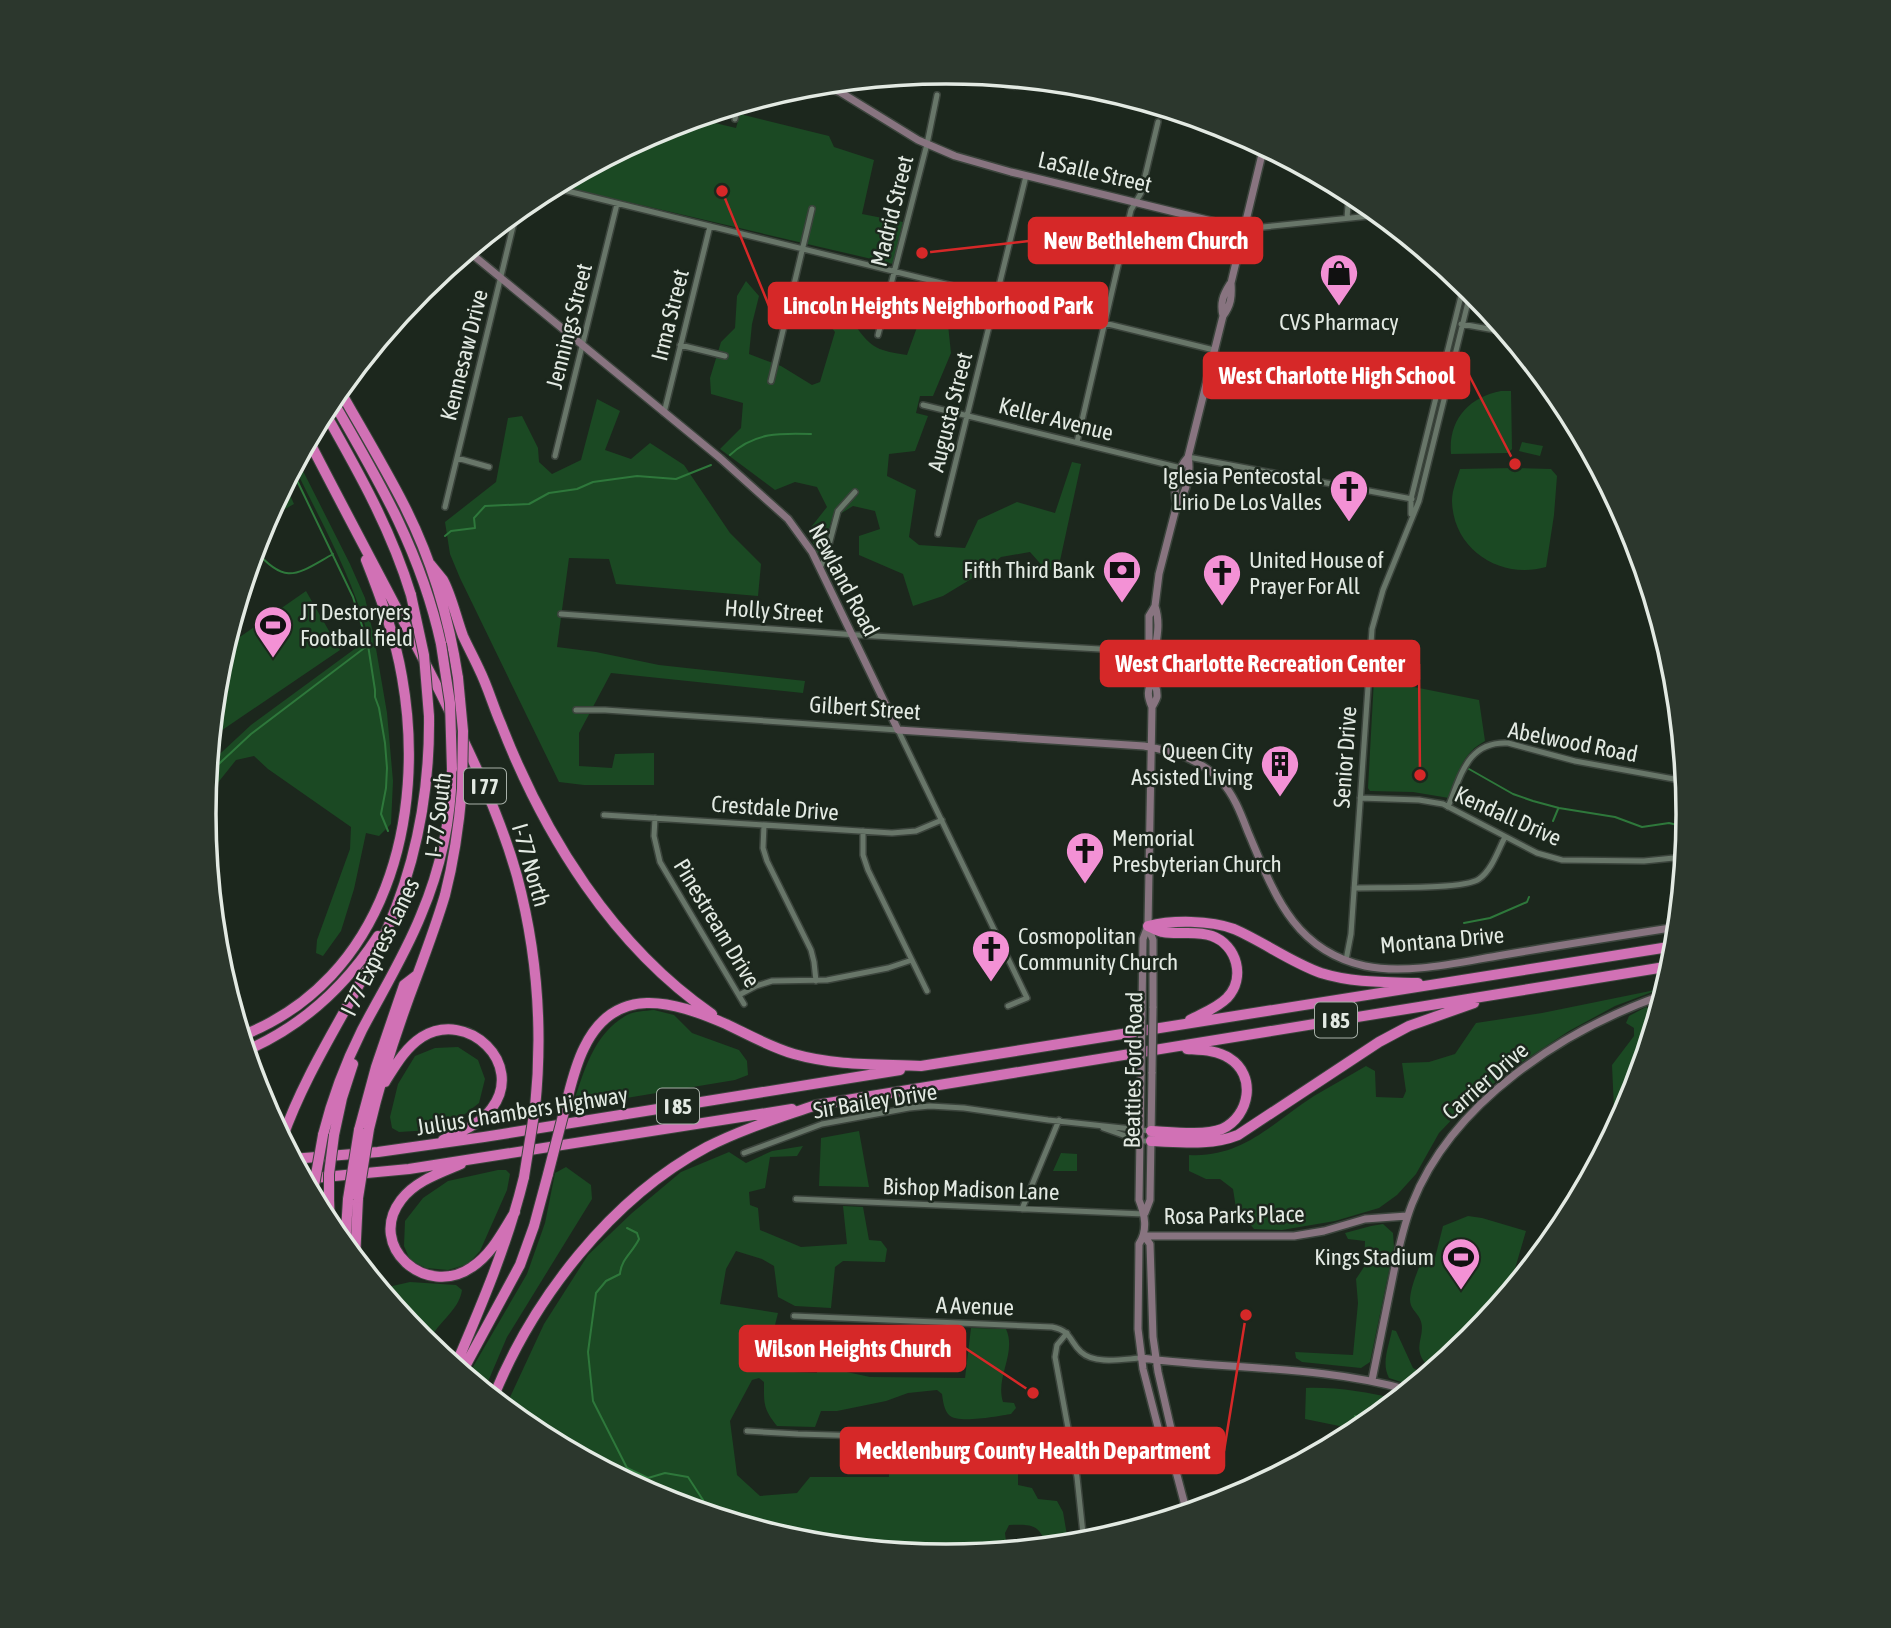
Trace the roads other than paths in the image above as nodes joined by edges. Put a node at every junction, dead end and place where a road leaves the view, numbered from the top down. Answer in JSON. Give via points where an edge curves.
{"nodes":[{"id":1,"x":844,"y":91,"type":"edge"},
{"id":2,"x":937,"y":94,"type":"dead end"},
{"id":3,"x":736,"y":115,"type":"edge"},
{"id":4,"x":735,"y":119,"type":"dead end"},
{"id":5,"x":1158,"y":122,"type":"dead end"},
{"id":6,"x":927,"y":145,"type":"junction"},
{"id":7,"x":1262,"y":156,"type":"edge"},
{"id":8,"x":1026,"y":176,"type":"junction"},
{"id":9,"x":566,"y":191,"type":"edge"},
{"id":10,"x":1136,"y":202,"type":"junction"},
{"id":11,"x":617,"y":204,"type":"junction"},
{"id":12,"x":1348,"y":205,"type":"edge"},
{"id":13,"x":812,"y":209,"type":"dead end"},
{"id":14,"x":1364,"y":216,"type":"edge"},
{"id":15,"x":1347,"y":218,"type":"junction"},
{"id":16,"x":513,"y":226,"type":"edge"},
{"id":17,"x":710,"y":226,"type":"junction"},
{"id":18,"x":1244,"y":229,"type":"junction"},
{"id":19,"x":802,"y":248,"type":"junction"},
{"id":20,"x":475,"y":256,"type":"edge"},
{"id":21,"x":895,"y":271,"type":"junction"},
{"id":22,"x":500,"y":278,"type":"junction"},
{"id":23,"x":996,"y":296,"type":"junction"},
{"id":24,"x":1461,"y":297,"type":"edge"},
{"id":25,"x":1467,"y":304,"type":"edge"},
{"id":26,"x":1455,"y":323,"type":"junction"},
{"id":27,"x":1105,"y":324,"type":"junction"},
{"id":28,"x":1462,"y":324,"type":"junction"},
{"id":29,"x":1491,"y":329,"type":"edge"},
{"id":30,"x":878,"y":335,"type":"dead end"},
{"id":31,"x":680,"y":345,"type":"junction"},
{"id":32,"x":582,"y":346,"type":"junction"},
{"id":33,"x":1214,"y":350,"type":"junction"},
{"id":34,"x":725,"y":356,"type":"dead end"},
{"id":35,"x":771,"y":381,"type":"dead end"},
{"id":36,"x":344,"y":400,"type":"edge"},
{"id":37,"x":923,"y":405,"type":"dead end"},
{"id":38,"x":338,"y":410,"type":"edge"},
{"id":39,"x":664,"y":413,"type":"junction"},
{"id":40,"x":967,"y":416,"type":"junction"},
{"id":41,"x":330,"y":422,"type":"edge"},
{"id":42,"x":1077,"y":442,"type":"junction"},
{"id":43,"x":313,"y":449,"type":"edge"},
{"id":44,"x":555,"y":456,"type":"dead end"},
{"id":45,"x":1188,"y":457,"type":"junction"},
{"id":46,"x":457,"y":458,"type":"junction"},
{"id":47,"x":489,"y":467,"type":"dead end"},
{"id":48,"x":1181,"y":468,"type":"junction"},
{"id":49,"x":855,"y":492,"type":"dead end"},
{"id":50,"x":1411,"y":499,"type":"junction"},
{"id":51,"x":1419,"y":501,"type":"junction"},
{"id":52,"x":1177,"y":504,"type":"junction"},
{"id":53,"x":444,"y":507,"type":"dead end"},
{"id":54,"x":1410,"y":520,"type":"junction"},
{"id":55,"x":351,"y":523,"type":"junction"},
{"id":56,"x":938,"y":534,"type":"dead end"},
{"id":57,"x":430,"y":564,"type":"junction"},
{"id":58,"x":820,"y":568,"type":"junction"},
{"id":59,"x":561,"y":614,"type":"dead end"},
{"id":60,"x":851,"y":633,"type":"junction"},
{"id":61,"x":1153,"y":652,"type":"junction"},
{"id":62,"x":576,"y":710,"type":"dead end"},
{"id":63,"x":898,"y":730,"type":"junction"},
{"id":64,"x":1150,"y":747,"type":"junction"},
{"id":65,"x":1675,"y":780,"type":"edge"},
{"id":66,"x":1360,"y":798,"type":"junction"},
{"id":67,"x":1448,"y":807,"type":"junction"},
{"id":68,"x":604,"y":815,"type":"dead end"},
{"id":69,"x":655,"y":818,"type":"junction"},
{"id":70,"x":942,"y":820,"type":"junction"},
{"id":71,"x":764,"y":825,"type":"junction"},
{"id":72,"x":863,"y":831,"type":"junction"},
{"id":73,"x":1505,"y":837,"type":"junction"},
{"id":74,"x":1674,"y":858,"type":"edge"},
{"id":75,"x":1354,"y":888,"type":"junction"},
{"id":76,"x":402,"y":889,"type":"junction"},
{"id":77,"x":1148,"y":926,"type":"junction"},
{"id":78,"x":1666,"y":929,"type":"edge"},
{"id":79,"x":1662,"y":949,"type":"edge"},
{"id":80,"x":912,"y":960,"type":"junction"},
{"id":81,"x":1346,"y":960,"type":"junction"},
{"id":82,"x":1658,"y":968,"type":"edge"},
{"id":83,"x":417,"y":975,"type":"junction"},
{"id":84,"x":816,"y":981,"type":"junction"},
{"id":85,"x":1445,"y":983,"type":"junction"},
{"id":86,"x":927,"y":991,"type":"dead end"},
{"id":87,"x":1497,"y":994,"type":"junction"},
{"id":88,"x":739,"y":995,"type":"junction"},
{"id":89,"x":1652,"y":999,"type":"edge"},
{"id":90,"x":744,"y":1004,"type":"dead end"},
{"id":91,"x":1008,"y":1006,"type":"dead end"},
{"id":92,"x":1179,"y":1024,"type":"junction"},
{"id":93,"x":727,"y":1025,"type":"junction"},
{"id":94,"x":249,"y":1032,"type":"edge"},
{"id":95,"x":253,"y":1047,"type":"edge"},
{"id":96,"x":1176,"y":1047,"type":"junction"},
{"id":97,"x":921,"y":1066,"type":"junction"},
{"id":98,"x":378,"y":1095,"type":"junction"},
{"id":99,"x":816,"y":1105,"type":"junction"},
{"id":100,"x":1059,"y":1120,"type":"junction"},
{"id":101,"x":1100,"y":1126,"type":"junction"},
{"id":102,"x":287,"y":1127,"type":"edge"},
{"id":103,"x":364,"y":1130,"type":"junction"},
{"id":104,"x":328,"y":1135,"type":"junction"},
{"id":105,"x":1145,"y":1136,"type":"junction"},
{"id":106,"x":433,"y":1144,"type":"junction"},
{"id":107,"x":744,"y":1153,"type":"dead end"},
{"id":108,"x":302,"y":1158,"type":"edge"},
{"id":109,"x":474,"y":1158,"type":"junction"},
{"id":110,"x":313,"y":1179,"type":"edge"},
{"id":111,"x":316,"y":1183,"type":"edge"},
{"id":112,"x":353,"y":1199,"type":"junction"},
{"id":113,"x":796,"y":1199,"type":"dead end"},
{"id":114,"x":329,"y":1204,"type":"edge"},
{"id":115,"x":1021,"y":1209,"type":"junction"},
{"id":116,"x":515,"y":1212,"type":"junction"},
{"id":117,"x":1144,"y":1214,"type":"junction"},
{"id":118,"x":1408,"y":1216,"type":"junction"},
{"id":119,"x":348,"y":1232,"type":"edge"},
{"id":120,"x":1144,"y":1236,"type":"junction"},
{"id":121,"x":354,"y":1242,"type":"edge"},
{"id":122,"x":794,"y":1316,"type":"dead end"},
{"id":123,"x":1067,"y":1333,"type":"junction"},
{"id":124,"x":459,"y":1358,"type":"edge"},
{"id":125,"x":1141,"y":1359,"type":"junction"},
{"id":126,"x":1156,"y":1360,"type":"junction"},
{"id":127,"x":465,"y":1364,"type":"edge"},
{"id":128,"x":1372,"y":1380,"type":"junction"},
{"id":129,"x":1397,"y":1387,"type":"edge"},
{"id":130,"x":497,"y":1390,"type":"edge"},
{"id":131,"x":747,"y":1431,"type":"dead end"},
{"id":132,"x":1069,"y":1441,"type":"junction"},
{"id":133,"x":1169,"y":1444,"type":"junction"},
{"id":134,"x":1184,"y":1503,"type":"edge"},
{"id":135,"x":1083,"y":1531,"type":"edge"}],
"edges":[{"from":1,"to":6,"type":"street","name":"LaSalle Street"},
{"from":2,"to":6,"type":"street","name":"Madrid Street"},
{"from":3,"to":4,"type":"street"},
{"from":5,"to":10,"type":"street"},
{"from":6,"to":8,"type":"street","name":"LaSalle Street"},
{"from":6,"to":21,"type":"street","name":"Madrid Street"},
{"from":7,"to":18,"type":"street","name":"Beatties Ford Road"},
{"from":8,"to":10,"type":"street","name":"LaSalle Street"},
{"from":8,"to":23,"type":"street","name":"Augusta Street"},
{"from":9,"to":11,"type":"street"},
{"from":10,"to":18,"type":"street","name":"LaSalle Street"},
{"from":10,"to":27,"type":"street"},
{"from":11,"to":17,"type":"street"},
{"from":11,"to":32,"type":"street","name":"Jennings Street"},
{"from":12,"to":15,"type":"street"},
{"from":13,"to":19,"type":"street"},
{"from":14,"to":15,"type":"street","name":"LaSalle Street"},
{"from":15,"to":18,"type":"street","name":"LaSalle Street"},
{"from":16,"to":22,"type":"street","name":"Kennesaw Drive"},
{"from":17,"to":19,"type":"street"},
{"from":17,"to":31,"type":"street","name":"Irma Street"},
{"from":18,"to":33,"type":"street","name":"Beatties Ford Road","via":[[1221,305],[1223,316]]},
{"from":19,"to":21,"type":"street"},
{"from":19,"to":35,"type":"street"},
{"from":20,"to":22,"type":"street","name":"Newland Road"},
{"from":21,"to":23,"type":"street"},
{"from":21,"to":30,"type":"street","name":"Madrid Street"},
{"from":22,"to":32,"type":"street","name":"Newland Road"},
{"from":22,"to":46,"type":"street","name":"Kennesaw Drive"},
{"from":23,"to":27,"type":"street"},
{"from":23,"to":40,"type":"street","name":"Augusta Street"},
{"from":24,"to":26,"type":"street","name":"Senior Drive"},
{"from":25,"to":28,"type":"street","name":"Senior Drive"},
{"from":26,"to":28,"type":"street"},
{"from":26,"to":50,"type":"street","name":"Senior Drive"},
{"from":27,"to":33,"type":"street"},
{"from":27,"to":42,"type":"street"},
{"from":28,"to":29,"type":"street"},
{"from":28,"to":51,"type":"street","name":"Senior Drive"},
{"from":31,"to":34,"type":"street"},
{"from":31,"to":39,"type":"street","name":"Irma Street"},
{"from":32,"to":39,"type":"street","name":"Newland Road"},
{"from":32,"to":44,"type":"street","name":"Jennings Street"},
{"from":33,"to":45,"type":"street","name":"Beatties Ford Road"},
{"from":36,"to":57,"type":"highway","name":"I-77 South","number":"I 77","via":[[405,506]]},
{"from":37,"to":40,"type":"street","name":"Keller Avenue"},
{"from":38,"to":104,"type":"highway","name":"I 77 Express Lanes","number":"I 77","bridge":true,"via":[[378,479],[424,580],[441,643],[450,703],[452,769],[446,834],[431,888],[411,938],[343,1072]]},
{"from":39,"to":58,"type":"street","name":"Newland Road","via":[[780,510]]},
{"from":40,"to":42,"type":"street","name":"Keller Avenue"},
{"from":40,"to":56,"type":"street","name":"Augusta Street"},
{"from":41,"to":76,"type":"highway","name":"I 77 Express Lanes","bridge":true,"via":[[397,551],[424,655],[428,759],[423,809]]},
{"from":42,"to":48,"type":"street","name":"Keller Avenue"},
{"from":43,"to":55,"type":"highway","name":"I-77 North","number":"I 77"},
{"from":45,"to":48,"type":"street","name":"Beatties Ford Road"},
{"from":45,"to":50,"type":"street"},
{"from":45,"to":52,"type":"street","name":"Beatties Ford Road","via":[[1190,467]]},
{"from":46,"to":47,"type":"street"},
{"from":46,"to":53,"type":"street","name":"Kennesaw Drive"},
{"from":48,"to":52,"type":"street","name":"Beatties Ford Road","via":[[1174,496]]},
{"from":49,"to":58,"type":"street","via":[[838,511]]},
{"from":50,"to":51,"type":"street"},
{"from":50,"to":54,"type":"street","name":"Senior Drive"},
{"from":51,"to":54,"type":"street","name":"Senior Drive"},
{"from":52,"to":61,"type":"street","name":"Beatties Ford Road","via":[[1159,574]]},
{"from":54,"to":66,"type":"street","name":"Senior Drive","via":[[1372,629]]},
{"from":55,"to":94,"type":"highway","via":[[387,617],[402,677],[409,744],[402,827],[384,896],[354,950],[293,1009]]},
{"from":55,"to":116,"type":"highway","name":"I-77 North","number":"I 77","bridge":true,"via":[[396,604],[492,803],[526,918],[539,1049],[535,1108]]},
{"from":57,"to":83,"type":"highway","name":"I-77 South","number":"I 77","bridge":true,"via":[[458,678],[462,789],[449,878]]},
{"from":57,"to":93,"type":"highway","via":[[444,581],[504,734],[574,866],[655,967]]},
{"from":58,"to":60,"type":"street","name":"Newland Road"},
{"from":59,"to":60,"type":"street","name":"Holly Street"},
{"from":60,"to":61,"type":"street","name":"Holly Street"},
{"from":60,"to":63,"type":"street","name":"Newland Road"},
{"from":61,"to":64,"type":"street","name":"Beatties Ford Road","via":[[1157,689]]},
{"from":62,"to":63,"type":"street","name":"Gilbert Street"},
{"from":63,"to":64,"type":"street","name":"Gilbert Street"},
{"from":63,"to":70,"type":"street","name":"Newland Road"},
{"from":64,"to":77,"type":"street","name":"Beatties Ford Road"},
{"from":64,"to":81,"type":"street","name":"Montana Drive","via":[[1195,761],[1221,781],[1239,809],[1285,911],[1312,940]]},
{"from":65,"to":67,"type":"street","name":"Abelwood Road","via":[[1500,743],[1473,754]]},
{"from":66,"to":67,"type":"street","name":"Kendall Drive","via":[[1419,800]]},
{"from":66,"to":75,"type":"street","name":"Senior Drive"},
{"from":67,"to":73,"type":"street","name":"Kendall Drive"},
{"from":68,"to":69,"type":"street","name":"Crestdale Drive"},
{"from":69,"to":71,"type":"street","name":"Crestdale Drive"},
{"from":69,"to":88,"type":"street","name":"Pinestream Drive","via":[[655,846],[662,867]]},
{"from":70,"to":72,"type":"street","name":"Crestdale Drive","via":[[904,833]]},
{"from":70,"to":91,"type":"street","name":"Newland Road","via":[[1027,998]]},
{"from":71,"to":72,"type":"street","name":"Crestdale Drive"},
{"from":71,"to":84,"type":"street","via":[[767,861],[811,950]]},
{"from":72,"to":80,"type":"street","via":[[868,870]]},
{"from":73,"to":74,"type":"street","name":"Kendall Drive","via":[[1558,859]]},
{"from":73,"to":75,"type":"street","via":[[1487,872],[1472,883]]},
{"from":75,"to":81,"type":"street","name":"Senior Drive"},
{"from":76,"to":95,"type":"highway","via":[[378,936],[340,985],[297,1022]]},
{"from":76,"to":102,"type":"highway","name":"I 77 Express Lanes","via":[[388,928],[304,1083]]},
{"from":77,"to":85,"type":"highway","via":[[1163,922],[1218,925],[1335,976],[1367,982]]},
{"from":77,"to":92,"type":"highway","via":[[1162,932],[1213,936],[1227,946],[1236,962],[1236,981],[1227,998]]},
{"from":77,"to":105,"type":"street","name":"Beatties Ford Road","bridge":true,"via":[[1143,939],[1141,1074]]},
{"from":77,"to":105,"type":"street","name":"Beatties Ford Road","bridge":true,"via":[[1153,940],[1153,1008]]},
{"from":78,"to":81,"type":"street","name":"Montana Drive","via":[[1427,966],[1380,968]]},
{"from":79,"to":85,"type":"highway","number":"I 85"},
{"from":80,"to":84,"type":"street"},
{"from":80,"to":86,"type":"street"},
{"from":82,"to":87,"type":"highway","number":"I 85"},
{"from":83,"to":98,"type":"highway","name":"I-77 South","number":"I 77"},
{"from":83,"to":103,"type":"highway","via":[[404,985],[373,1075]]},
{"from":84,"to":88,"type":"street","via":[[772,981]]},
{"from":85,"to":92,"type":"highway","number":"I 85"},
{"from":87,"to":96,"type":"highway","number":"I 85"},
{"from":87,"to":105,"type":"highway","via":[[1387,1038],[1238,1135],[1211,1142]]},
{"from":88,"to":90,"type":"street","name":"Pinestream Drive"},
{"from":89,"to":118,"type":"street","name":"Carrier Drive","via":[[1570,1038],[1490,1096],[1444,1145]]},
{"from":92,"to":97,"type":"highway","number":"I 85"},
{"from":93,"to":97,"type":"highway","via":[[808,1057]]},
{"from":93,"to":127,"type":"highway","bridge":true,"via":[[665,1003],[644,1002],[618,1010],[597,1027],[575,1071],[530,1240]]},
{"from":96,"to":99,"type":"highway","number":"I 85"},
{"from":96,"to":105,"type":"highway","via":[[1216,1052],[1235,1062],[1246,1080],[1245,1102],[1234,1120],[1215,1131]]},
{"from":97,"to":106,"type":"highway","name":"Julius Chambers Highway","number":"I 85"},
{"from":98,"to":103,"type":"highway","name":"I-77 South","number":"I 77"},
{"from":98,"to":106,"type":"highway","via":[[408,1048],[429,1034],[458,1030],[482,1040],[495,1055],[501,1074],[495,1104],[479,1121]]},
{"from":99,"to":109,"type":"highway","name":"Julius Chambers Highway","number":"I 85"},
{"from":99,"to":130,"type":"highway","via":[[705,1148],[631,1202],[557,1282],[518,1344]]},
{"from":100,"to":101,"type":"street","name":"Sir Bailey Drive"},
{"from":100,"to":107,"type":"street","name":"Sir Bailey Drive","via":[[953,1106],[919,1107],[822,1124]]},
{"from":100,"to":115,"type":"street"},
{"from":101,"to":105,"type":"street","name":"Sir Bailey Drive"},
{"from":101,"to":105,"type":"street","name":"Sir Bailey Drive"},
{"from":103,"to":112,"type":"highway","bridge":true},
{"from":104,"to":111,"type":"highway","name":"I 77 Express Lanes","number":"I 77","bridge":true},
{"from":104,"to":114,"type":"highway","bridge":true},
{"from":105,"to":117,"type":"street","name":"Beatties Ford Road","via":[[1150,1200]]},
{"from":106,"to":108,"type":"highway","name":"Julius Chambers Highway","number":"I 85"},
{"from":109,"to":110,"type":"highway","name":"Julius Chambers Highway","number":"I 85"},
{"from":109,"to":116,"type":"highway","via":[[422,1182],[401,1200],[391,1230],[401,1258],[425,1275],[460,1274],[484,1257]]},
{"from":112,"to":119,"type":"highway"},
{"from":112,"to":121,"type":"highway"},
{"from":113,"to":115,"type":"street","name":"Bishop Madison Lane"},
{"from":115,"to":117,"type":"street","name":"Bishop Madison Lane"},
{"from":116,"to":124,"type":"highway","number":"I 77"},
{"from":117,"to":120,"type":"street","name":"Beatties Ford Road"},
{"from":118,"to":120,"type":"street","name":"Rosa Parks Place","via":[[1365,1219],[1294,1236]]},
{"from":118,"to":128,"type":"street","name":"Carrier Drive"},
{"from":120,"to":125,"type":"street","name":"Beatties Ford Road","via":[[1139,1244]]},
{"from":120,"to":126,"type":"street","name":"Beatties Ford Road","via":[[1150,1244]]},
{"from":122,"to":123,"type":"street","name":"A Avenue","via":[[1052,1327]]},
{"from":123,"to":125,"type":"street","via":[[1079,1350],[1091,1357]]},
{"from":123,"to":132,"type":"street","via":[[1057,1345],[1055,1357]]},
{"from":125,"to":126,"type":"street"},
{"from":125,"to":133,"type":"street","name":"Beatties Ford Road","via":[[1160,1435]]},
{"from":126,"to":128,"type":"street"},
{"from":126,"to":133,"type":"street","name":"Beatties Ford Road","via":[[1172,1433]]},
{"from":128,"to":129,"type":"street"},
{"from":131,"to":132,"type":"street"},
{"from":132,"to":133,"type":"street"},
{"from":132,"to":135,"type":"street"},
{"from":133,"to":134,"type":"street","name":"Beatties Ford Road"}]}
